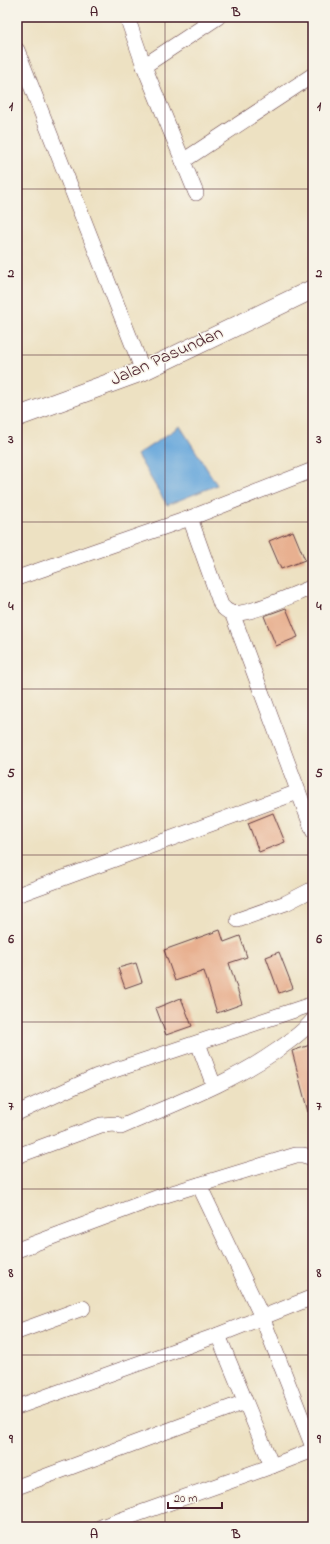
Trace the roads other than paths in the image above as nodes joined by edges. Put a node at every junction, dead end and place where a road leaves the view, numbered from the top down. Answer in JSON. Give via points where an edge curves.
{"nodes":[{"id":1,"x":127,"y":17,"type":"edge"},
{"id":2,"x":218,"y":17,"type":"edge"},
{"id":3,"x":17,"y":50,"type":"edge"},
{"id":4,"x":144,"y":66,"type":"junction"},
{"id":5,"x":313,"y":75,"type":"edge"},
{"id":6,"x":183,"y":161,"type":"junction"},
{"id":7,"x":196,"y":193,"type":"dead end"},
{"id":8,"x":313,"y":289,"type":"edge"},
{"id":9,"x":143,"y":371,"type":"junction"},
{"id":10,"x":17,"y":417,"type":"edge"},
{"id":11,"x":313,"y":470,"type":"edge"},
{"id":12,"x":190,"y":518,"type":"junction"},
{"id":13,"x":17,"y":578,"type":"edge"},
{"id":14,"x":313,"y":587,"type":"edge"},
{"id":15,"x":232,"y":613,"type":"junction"},
{"id":16,"x":298,"y":792,"type":"junction"},
{"id":17,"x":313,"y":831,"type":"edge"},
{"id":18,"x":313,"y":889,"type":"edge"},
{"id":19,"x":17,"y":895,"type":"edge"},
{"id":20,"x":238,"y":920,"type":"dead end"},
{"id":21,"x":313,"y":1004,"type":"edge"},
{"id":22,"x":313,"y":1020,"type":"edge"},
{"id":23,"x":198,"y":1043,"type":"junction"},
{"id":24,"x":214,"y":1086,"type":"junction"},
{"id":25,"x":17,"y":1113,"type":"edge"},
{"id":26,"x":17,"y":1156,"type":"edge"},
{"id":27,"x":313,"y":1158,"type":"edge"},
{"id":28,"x":199,"y":1185,"type":"junction"},
{"id":29,"x":17,"y":1250,"type":"edge"},
{"id":30,"x":313,"y":1297,"type":"edge"},
{"id":31,"x":83,"y":1308,"type":"dead end"},
{"id":32,"x":262,"y":1318,"type":"junction"},
{"id":33,"x":17,"y":1332,"type":"edge"},
{"id":34,"x":218,"y":1335,"type":"junction"},
{"id":35,"x":245,"y":1402,"type":"junction"},
{"id":36,"x":17,"y":1407,"type":"edge"},
{"id":37,"x":313,"y":1447,"type":"edge"},
{"id":38,"x":313,"y":1450,"type":"edge"},
{"id":39,"x":272,"y":1466,"type":"junction"},
{"id":40,"x":17,"y":1487,"type":"edge"},
{"id":41,"x":100,"y":1527,"type":"edge"}],
"edges":[{"from":1,"to":4,"type":"street"},
{"from":2,"to":4,"type":"street"},
{"from":3,"to":9,"type":"street"},
{"from":4,"to":6,"type":"street"},
{"from":5,"to":6,"type":"street"},
{"from":6,"to":7,"type":"street"},
{"from":8,"to":9,"type":"street","name":"Jalan Pasundan"},
{"from":9,"to":10,"type":"street","name":"Jalan Pasundan"},
{"from":11,"to":12,"type":"street"},
{"from":12,"to":13,"type":"street"},
{"from":12,"to":15,"type":"street","via":[[221,605]]},
{"from":14,"to":15,"type":"street","via":[[250,611]]},
{"from":15,"to":16,"type":"street"},
{"from":16,"to":17,"type":"street"},
{"from":16,"to":19,"type":"street"},
{"from":18,"to":20,"type":"street"},
{"from":21,"to":23,"type":"street"},
{"from":22,"to":24,"type":"street","via":[[293,1039],[268,1056],[247,1070]]},
{"from":23,"to":24,"type":"street"},
{"from":23,"to":25,"type":"street","via":[[97,1076]]},
{"from":24,"to":26,"type":"street","via":[[121,1127],[116,1124],[101,1125]]},
{"from":27,"to":28,"type":"street","via":[[303,1154],[296,1155]]},
{"from":28,"to":29,"type":"street","via":[[156,1198]]},
{"from":28,"to":32,"type":"street"},
{"from":30,"to":32,"type":"street"},
{"from":31,"to":33,"type":"street"},
{"from":32,"to":34,"type":"street"},
{"from":32,"to":37,"type":"street"},
{"from":34,"to":35,"type":"street"},
{"from":34,"to":36,"type":"street"},
{"from":35,"to":39,"type":"street"},
{"from":35,"to":40,"type":"street"},
{"from":38,"to":39,"type":"street"},
{"from":39,"to":41,"type":"street"}]}
